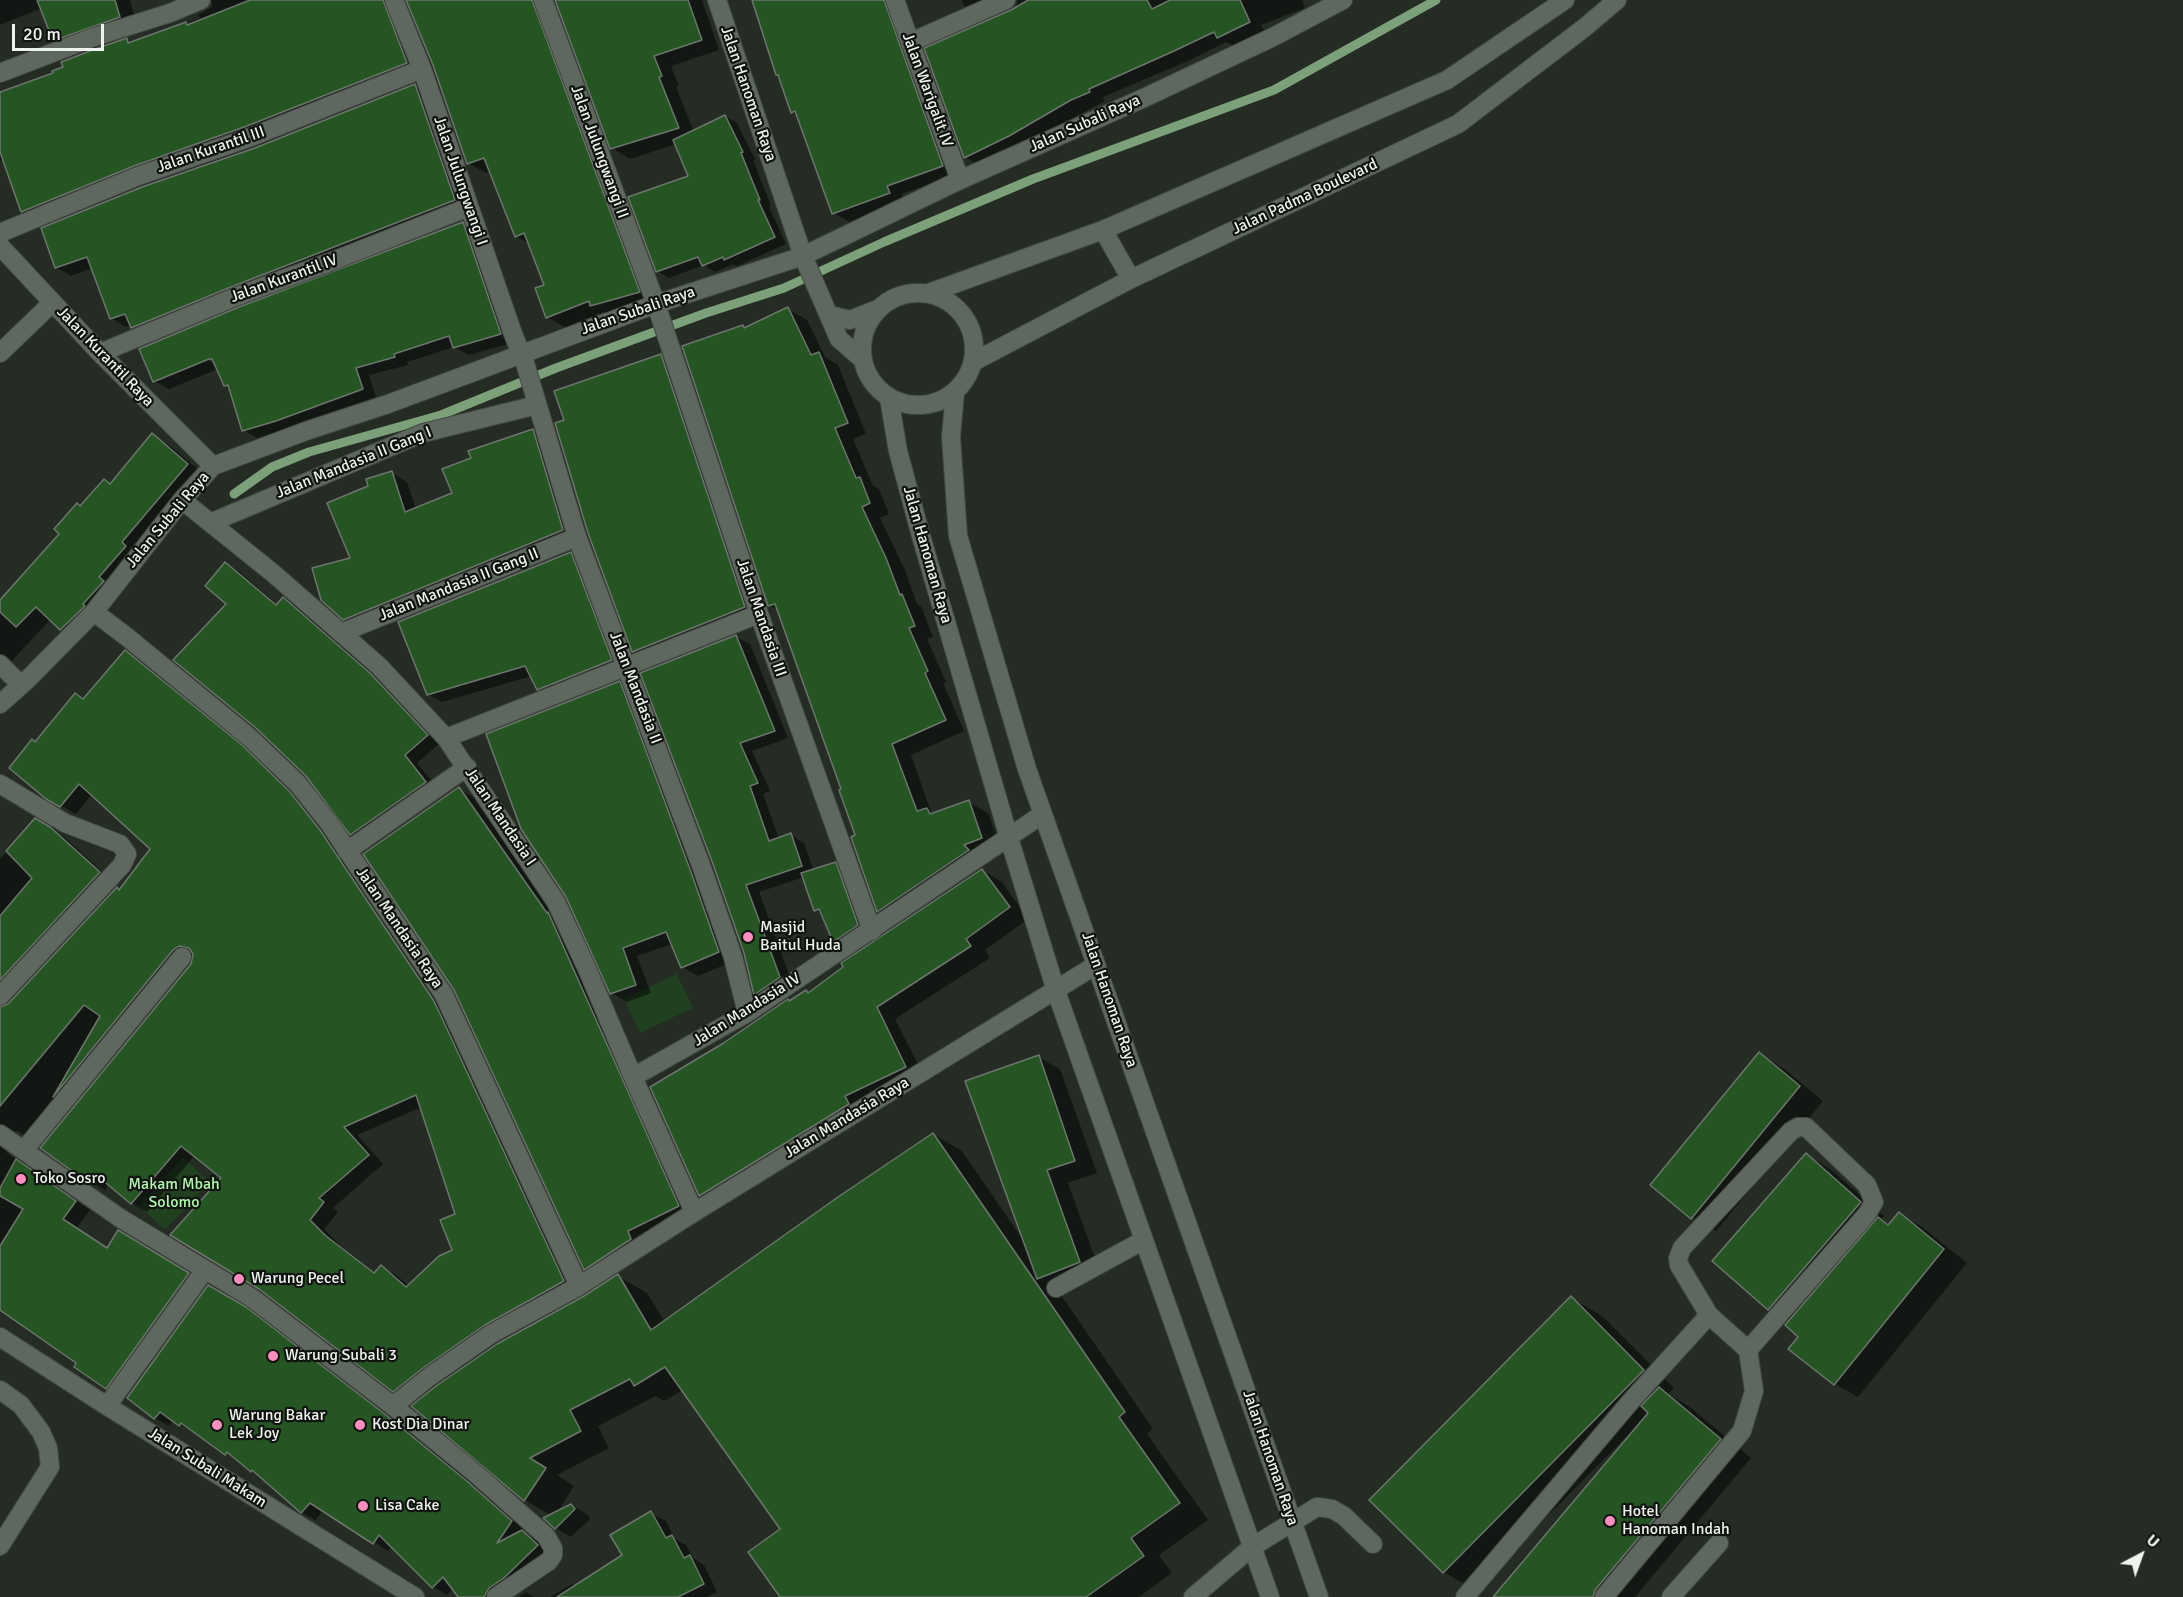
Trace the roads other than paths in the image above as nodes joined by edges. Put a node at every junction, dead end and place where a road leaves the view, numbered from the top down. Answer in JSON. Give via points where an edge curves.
{"nodes":[{"id":1,"x":201,"y":0,"type":"edge"},
{"id":2,"x":394,"y":0,"type":"edge"},
{"id":3,"x":543,"y":0,"type":"edge"},
{"id":4,"x":717,"y":0,"type":"edge"},
{"id":5,"x":895,"y":0,"type":"edge"},
{"id":6,"x":1006,"y":0,"type":"edge"},
{"id":7,"x":1565,"y":0,"type":"edge"},
{"id":8,"x":1617,"y":0,"type":"edge"},
{"id":9,"x":1333,"y":2,"type":"edge"},
{"id":10,"x":911,"y":42,"type":"junction"},
{"id":11,"x":422,"y":69,"type":"junction"},
{"id":12,"x":0,"y":73,"type":"edge"},
{"id":13,"x":960,"y":180,"type":"junction"},
{"id":14,"x":469,"y":207,"type":"junction"},
{"id":15,"x":1103,"y":230,"type":"junction"},
{"id":16,"x":0,"y":233,"type":"edge"},
{"id":17,"x":0,"y":246,"type":"edge"},
{"id":18,"x":810,"y":271,"type":"junction"},
{"id":19,"x":1131,"y":279,"type":"junction"},
{"id":20,"x":929,"y":293,"type":"junction"},
{"id":21,"x":52,"y":303,"type":"junction"},
{"id":22,"x":656,"y":304,"type":"junction"},
{"id":23,"x":875,"y":310,"type":"junction"},
{"id":24,"x":830,"y":315,"type":"junction"},
{"id":25,"x":0,"y":353,"type":"edge"},
{"id":26,"x":100,"y":353,"type":"junction"},
{"id":27,"x":523,"y":358,"type":"junction"},
{"id":28,"x":862,"y":359,"type":"junction"},
{"id":29,"x":973,"y":362,"type":"junction"},
{"id":30,"x":955,"y":392,"type":"junction"},
{"id":31,"x":889,"y":398,"type":"junction"},
{"id":32,"x":536,"y":399,"type":"junction"},
{"id":33,"x":213,"y":466,"type":"junction"},
{"id":34,"x":186,"y":503,"type":"junction"},
{"id":35,"x":208,"y":522,"type":"junction"},
{"id":36,"x":577,"y":537,"type":"junction"},
{"id":37,"x":759,"y":614,"type":"junction"},
{"id":38,"x":99,"y":616,"type":"junction"},
{"id":39,"x":341,"y":633,"type":"junction"},
{"id":40,"x":0,"y":664,"type":"edge"},
{"id":41,"x":627,"y":666,"type":"junction"},
{"id":42,"x":21,"y":685,"type":"junction"},
{"id":43,"x":0,"y":704,"type":"edge"},
{"id":44,"x":446,"y":738,"type":"junction"},
{"id":45,"x":467,"y":767,"type":"junction"},
{"id":46,"x":0,"y":784,"type":"edge"},
{"id":47,"x":1043,"y":814,"type":"junction"},
{"id":48,"x":1009,"y":838,"type":"junction"},
{"id":49,"x":347,"y":851,"type":"junction"},
{"id":50,"x":872,"y":931,"type":"junction"},
{"id":51,"x":182,"y":957,"type":"dead end"},
{"id":52,"x":1096,"y":964,"type":"junction"},
{"id":53,"x":1056,"y":991,"type":"junction"},
{"id":54,"x":0,"y":996,"type":"edge"},
{"id":55,"x":747,"y":1013,"type":"junction"},
{"id":56,"x":633,"y":1077,"type":"junction"},
{"id":57,"x":0,"y":1134,"type":"edge"},
{"id":58,"x":24,"y":1150,"type":"junction"},
{"id":59,"x":694,"y":1212,"type":"junction"},
{"id":60,"x":1144,"y":1239,"type":"junction"},
{"id":61,"x":205,"y":1270,"type":"junction"},
{"id":62,"x":579,"y":1286,"type":"junction"},
{"id":63,"x":1056,"y":1288,"type":"dead end"},
{"id":64,"x":1709,"y":1315,"type":"junction"},
{"id":65,"x":0,"y":1337,"type":"edge"},
{"id":66,"x":1748,"y":1350,"type":"junction"},
{"id":67,"x":0,"y":1390,"type":"edge"},
{"id":68,"x":107,"y":1406,"type":"junction"},
{"id":69,"x":393,"y":1406,"type":"junction"},
{"id":70,"x":1293,"y":1523,"type":"junction"},
{"id":71,"x":1719,"y":1543,"type":"dead end"},
{"id":72,"x":1373,"y":1544,"type":"dead end"},
{"id":73,"x":0,"y":1546,"type":"edge"},
{"id":74,"x":1252,"y":1547,"type":"junction"},
{"id":75,"x":416,"y":1597,"type":"edge"},
{"id":76,"x":496,"y":1597,"type":"edge"},
{"id":77,"x":1193,"y":1597,"type":"edge"},
{"id":78,"x":1270,"y":1597,"type":"edge"},
{"id":79,"x":1318,"y":1597,"type":"edge"},
{"id":80,"x":1465,"y":1597,"type":"edge"},
{"id":81,"x":1604,"y":1597,"type":"edge"},
{"id":82,"x":1671,"y":1597,"type":"edge"}],
"edges":[{"from":1,"to":12,"type":"street"},
{"from":2,"to":11,"type":"street","name":"Jalan Julungwangi I"},
{"from":3,"to":22,"type":"street","name":"Jalan Julungwangi II"},
{"from":4,"to":18,"type":"street","name":"Jalan Hanoman Raya"},
{"from":5,"to":10,"type":"street","name":"Jalan Warigalit IV"},
{"from":6,"to":10,"type":"street"},
{"from":7,"to":15,"type":"street","via":[[1447,81]]},
{"from":8,"to":19,"type":"street","name":"Jalan Padma Boulevard","via":[[1458,124]]},
{"from":9,"to":13,"type":"street","name":"Jalan Subali Raya","via":[[1273,37]]},
{"from":10,"to":13,"type":"street","name":"Jalan Warigalit IV"},
{"from":11,"to":14,"type":"street","name":"Jalan Julungwangi I"},
{"from":11,"to":16,"type":"street","name":"Jalan Kurantil III","via":[[251,137],[138,176]]},
{"from":13,"to":18,"type":"street","name":"Jalan Subali Raya"},
{"from":14,"to":26,"type":"street","name":"Jalan Kurantil IV"},
{"from":14,"to":27,"type":"street","name":"Jalan Julungwangi I"},
{"from":15,"to":19,"type":"street"},
{"from":15,"to":20,"type":"street"},
{"from":17,"to":21,"type":"street","name":"Jalan Kurantil Raya"},
{"from":18,"to":22,"type":"street","name":"Jalan Subali Raya"},
{"from":18,"to":24,"type":"street","name":"Jalan Hanoman Raya"},
{"from":19,"to":29,"type":"street","name":"Jalan Padma Boulevard"},
{"from":20,"to":23,"type":"street","via":[[909,292],[891,298]]},
{"from":20,"to":29,"type":"street","via":[[960,311],[970,326]]},
{"from":21,"to":25,"type":"street"},
{"from":21,"to":26,"type":"street","name":"Jalan Kurantil Raya"},
{"from":22,"to":27,"type":"street","name":"Jalan Subali Raya"},
{"from":22,"to":37,"type":"street","name":"Jalan Mandasia III"},
{"from":23,"to":24,"type":"street","via":[[850,320]]},
{"from":23,"to":28,"type":"street","via":[[865,327]]},
{"from":24,"to":28,"type":"street","name":"Jalan Hanoman Raya","via":[[839,339]]},
{"from":26,"to":33,"type":"street","name":"Jalan Kurantil Raya"},
{"from":27,"to":32,"type":"street","name":"Jalan Mandasia II"},
{"from":27,"to":33,"type":"street","name":"Jalan Subali Raya"},
{"from":28,"to":31,"type":"street","via":[[876,387]]},
{"from":29,"to":30,"type":"street","via":[[967,378]]},
{"from":30,"to":31,"type":"street","via":[[923,405]]},
{"from":30,"to":47,"type":"street","name":"Jalan Hanoman Raya","via":[[951,437],[958,536]]},
{"from":31,"to":48,"type":"street","name":"Jalan Hanoman Raya","via":[[898,451],[921,536]]},
{"from":32,"to":35,"type":"street","name":"Jalan Mandasia II Gang I","via":[[423,433]]},
{"from":32,"to":36,"type":"street","name":"Jalan Mandasia II"},
{"from":33,"to":34,"type":"street","name":"Jalan Subali Raya"},
{"from":34,"to":35,"type":"street","name":"Jalan Mandasia I"},
{"from":34,"to":38,"type":"street","name":"Jalan Subali Raya"},
{"from":35,"to":39,"type":"street","name":"Jalan Mandasia I"},
{"from":36,"to":39,"type":"street","name":"Jalan Mandasia II Gang II"},
{"from":36,"to":41,"type":"street","name":"Jalan Mandasia II"},
{"from":37,"to":41,"type":"street"},
{"from":37,"to":50,"type":"street","name":"Jalan Mandasia III"},
{"from":38,"to":42,"type":"street","name":"Jalan Subali Raya"},
{"from":38,"to":49,"type":"street","name":"Jalan Mandasia Raya","via":[[249,737],[298,784]]},
{"from":39,"to":44,"type":"street","name":"Jalan Mandasia I","via":[[379,666]]},
{"from":40,"to":42,"type":"street"},
{"from":41,"to":44,"type":"street"},
{"from":41,"to":55,"type":"street","name":"Jalan Mandasia II","via":[[733,957]]},
{"from":42,"to":43,"type":"street","name":"Jalan Subali Raya"},
{"from":44,"to":45,"type":"street","name":"Jalan Mandasia I"},
{"from":45,"to":49,"type":"street"},
{"from":45,"to":56,"type":"street","name":"Jalan Mandasia I","via":[[556,902]]},
{"from":46,"to":54,"type":"street","via":[[65,823],[120,844],[128,854]]},
{"from":47,"to":48,"type":"street","name":"Jalan Mandasia IV"},
{"from":47,"to":52,"type":"street","name":"Jalan Hanoman Raya"},
{"from":48,"to":50,"type":"street","name":"Jalan Mandasia IV"},
{"from":48,"to":53,"type":"street","name":"Jalan Hanoman Raya"},
{"from":49,"to":62,"type":"street","name":"Jalan Mandasia Raya","via":[[444,995]]},
{"from":50,"to":55,"type":"street","name":"Jalan Mandasia IV"},
{"from":51,"to":58,"type":"street"},
{"from":52,"to":53,"type":"street","name":"Jalan Mandasia Raya"},
{"from":52,"to":70,"type":"street","name":"Jalan Hanoman Raya"},
{"from":53,"to":59,"type":"street","name":"Jalan Mandasia Raya"},
{"from":53,"to":60,"type":"street","name":"Jalan Hanoman Raya"},
{"from":55,"to":56,"type":"street","name":"Jalan Mandasia IV"},
{"from":56,"to":59,"type":"street","name":"Jalan Mandasia I"},
{"from":57,"to":58,"type":"street"},
{"from":58,"to":61,"type":"street","via":[[120,1218]]},
{"from":59,"to":62,"type":"street","name":"Jalan Mandasia Raya"},
{"from":60,"to":63,"type":"street"},
{"from":60,"to":74,"type":"street","name":"Jalan Hanoman Raya"},
{"from":61,"to":68,"type":"street"},
{"from":61,"to":69,"type":"street","via":[[252,1298]]},
{"from":62,"to":69,"type":"street","name":"Jalan Mandasia Raya","via":[[491,1334]]},
{"from":64,"to":66,"type":"street"},
{"from":64,"to":66,"type":"street","via":[[1679,1265],[1682,1248],[1791,1131],[1806,1127],[1867,1185],[1874,1202]]},
{"from":64,"to":80,"type":"street"},
{"from":65,"to":68,"type":"street","name":"Jalan Subali Makam"},
{"from":66,"to":81,"type":"street","via":[[1754,1391],[1742,1431]]},
{"from":67,"to":73,"type":"street","via":[[21,1406],[41,1432],[50,1467]]},
{"from":68,"to":75,"type":"street","name":"Jalan Subali Makam"},
{"from":69,"to":76,"type":"street","via":[[516,1509],[546,1536],[553,1548],[549,1562]]},
{"from":70,"to":72,"type":"street","via":[[1317,1508],[1332,1509]]},
{"from":70,"to":74,"type":"street"},
{"from":70,"to":79,"type":"street","name":"Jalan Hanoman Raya"},
{"from":71,"to":82,"type":"street"},
{"from":74,"to":77,"type":"street"},
{"from":74,"to":78,"type":"street","name":"Jalan Hanoman Raya"}]}
